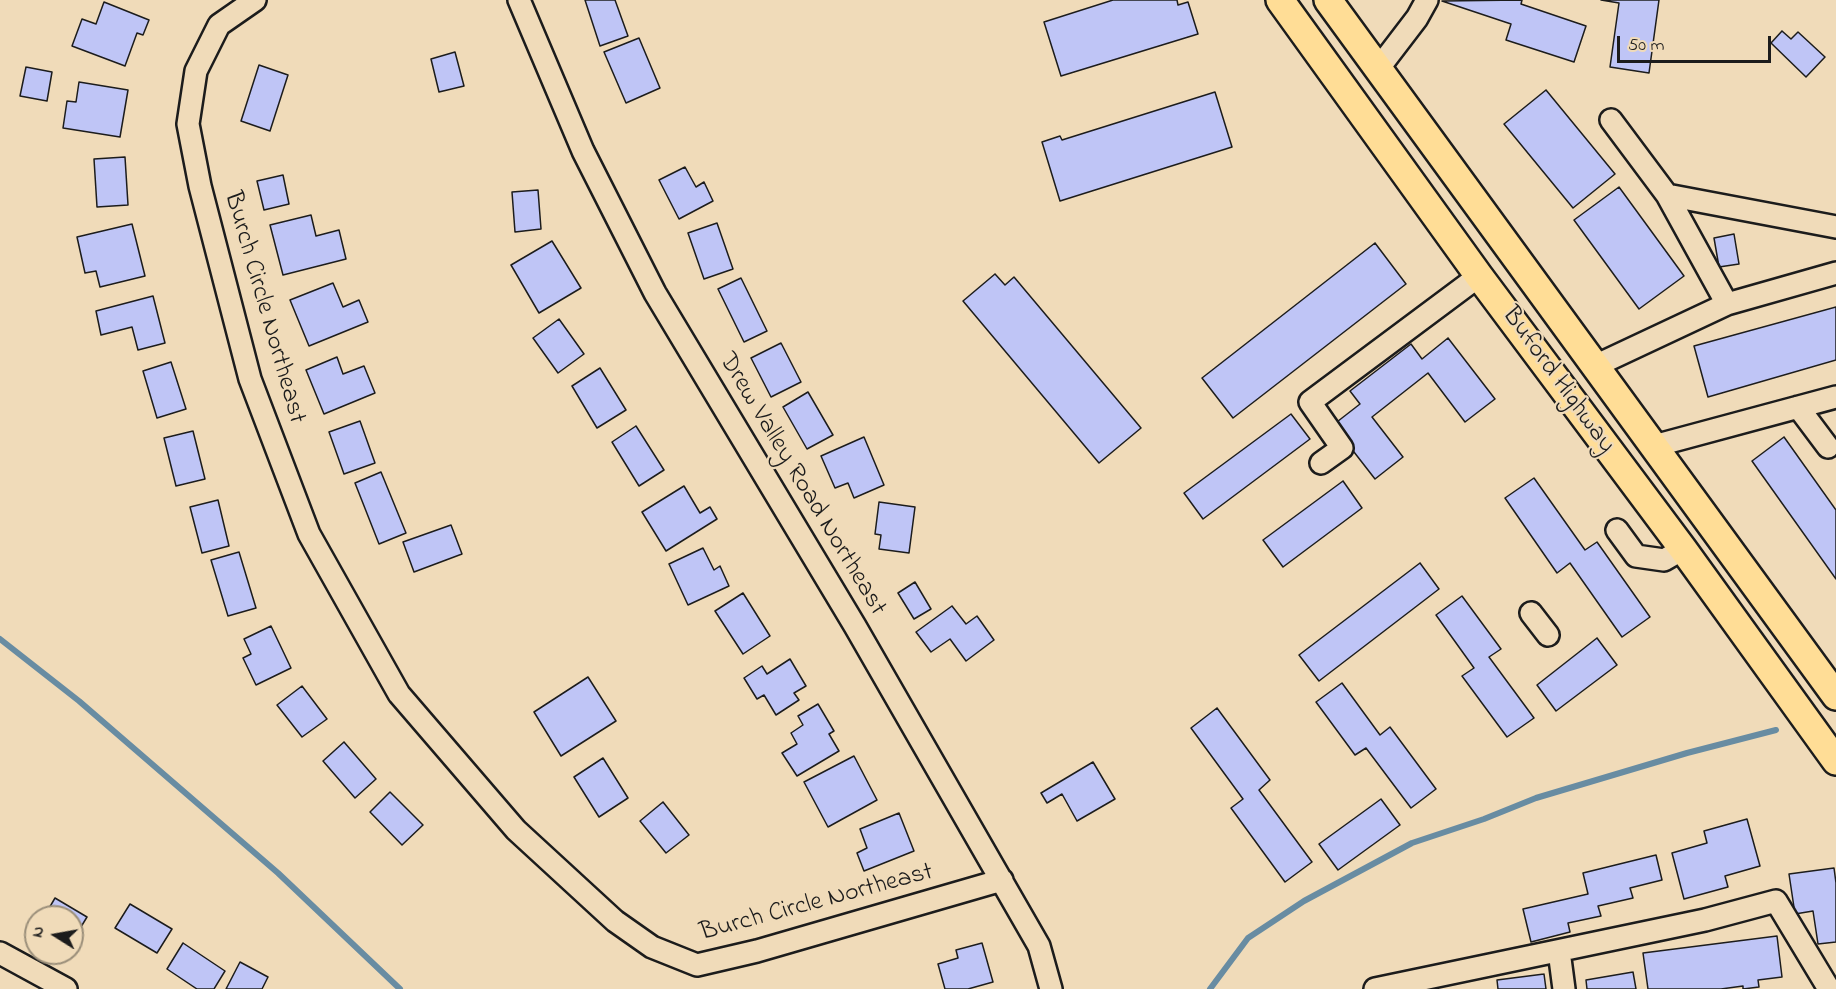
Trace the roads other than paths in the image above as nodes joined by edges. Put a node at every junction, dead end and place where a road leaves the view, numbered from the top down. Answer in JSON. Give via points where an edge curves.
{"nodes":[{"id":1,"x":255,"y":0,"type":"edge"},
{"id":2,"x":519,"y":0,"type":"edge"},
{"id":3,"x":1280,"y":0,"type":"edge"},
{"id":4,"x":1328,"y":0,"type":"edge"},
{"id":5,"x":1427,"y":0,"type":"edge"},
{"id":6,"x":1378,"y":69,"type":"junction"},
{"id":7,"x":1611,"y":120,"type":"dead end"},
{"id":8,"x":1667,"y":195,"type":"junction"},
{"id":9,"x":1836,"y":227,"type":"edge"},
{"id":10,"x":1836,"y":273,"type":"edge"},
{"id":11,"x":1479,"y":276,"type":"junction"},
{"id":12,"x":1727,"y":304,"type":"junction"},
{"id":13,"x":1595,"y":366,"type":"junction"},
{"id":14,"x":1836,"y":397,"type":"edge"},
{"id":15,"x":1798,"y":407,"type":"junction"},
{"id":16,"x":1654,"y":446,"type":"junction"},
{"id":17,"x":1828,"y":447,"type":"dead end"},
{"id":18,"x":1321,"y":463,"type":"dead end"},
{"id":19,"x":1617,"y":530,"type":"dead end"},
{"id":20,"x":1683,"y":549,"type":"junction"},
{"id":21,"x":1532,"y":613,"type":"dead end"},
{"id":22,"x":1548,"y":635,"type":"dead end"},
{"id":23,"x":1836,"y":696,"type":"edge"},
{"id":24,"x":1836,"y":760,"type":"edge"},
{"id":25,"x":1002,"y":880,"type":"junction"},
{"id":26,"x":1559,"y":951,"type":"junction"},
{"id":27,"x":0,"y":953,"type":"edge"},
{"id":28,"x":66,"y":989,"type":"edge"},
{"id":29,"x":1051,"y":989,"type":"edge"},
{"id":30,"x":1375,"y":989,"type":"edge"},
{"id":31,"x":1564,"y":989,"type":"edge"},
{"id":32,"x":1829,"y":989,"type":"edge"}],
"edges":[{"from":1,"to":25,"type":"street","name":"Burch Circle Northeast","via":[[219,25],[196,71],[188,124],[200,186],[250,379],[309,534],[399,694],[516,830],[615,921],[652,946],[697,965]]},
{"from":2,"to":25,"type":"street","name":"Drew Valley Road Northeast","via":[[583,151],[655,293]]},
{"from":3,"to":11,"type":"main road","name":"Buford Highway"},
{"from":4,"to":6,"type":"main road","name":"Buford Highway"},
{"from":5,"to":6,"type":"street"},
{"from":6,"to":13,"type":"main road","name":"Buford Highway"},
{"from":7,"to":8,"type":"street"},
{"from":8,"to":9,"type":"street"},
{"from":8,"to":12,"type":"street"},
{"from":10,"to":12,"type":"street"},
{"from":11,"to":18,"type":"street","via":[[1310,402],[1342,448]]},
{"from":11,"to":20,"type":"main road","name":"Buford Highway"},
{"from":12,"to":13,"type":"street"},
{"from":13,"to":16,"type":"main road","name":"Buford Highway"},
{"from":14,"to":15,"type":"street"},
{"from":15,"to":16,"type":"street"},
{"from":15,"to":17,"type":"street"},
{"from":16,"to":23,"type":"main road","name":"Buford Highway"},
{"from":19,"to":20,"type":"street","via":[[1636,556],[1664,560]]},
{"from":20,"to":24,"type":"main road","name":"Buford Highway"},
{"from":21,"to":22,"type":"street"},
{"from":25,"to":29,"type":"street","name":"Drew Valley Road Northeast","via":[[1039,946]]},
{"from":26,"to":30,"type":"street"},
{"from":26,"to":31,"type":"street"},
{"from":26,"to":32,"type":"street","via":[[1776,901]]},
{"from":27,"to":28,"type":"street"}]}
